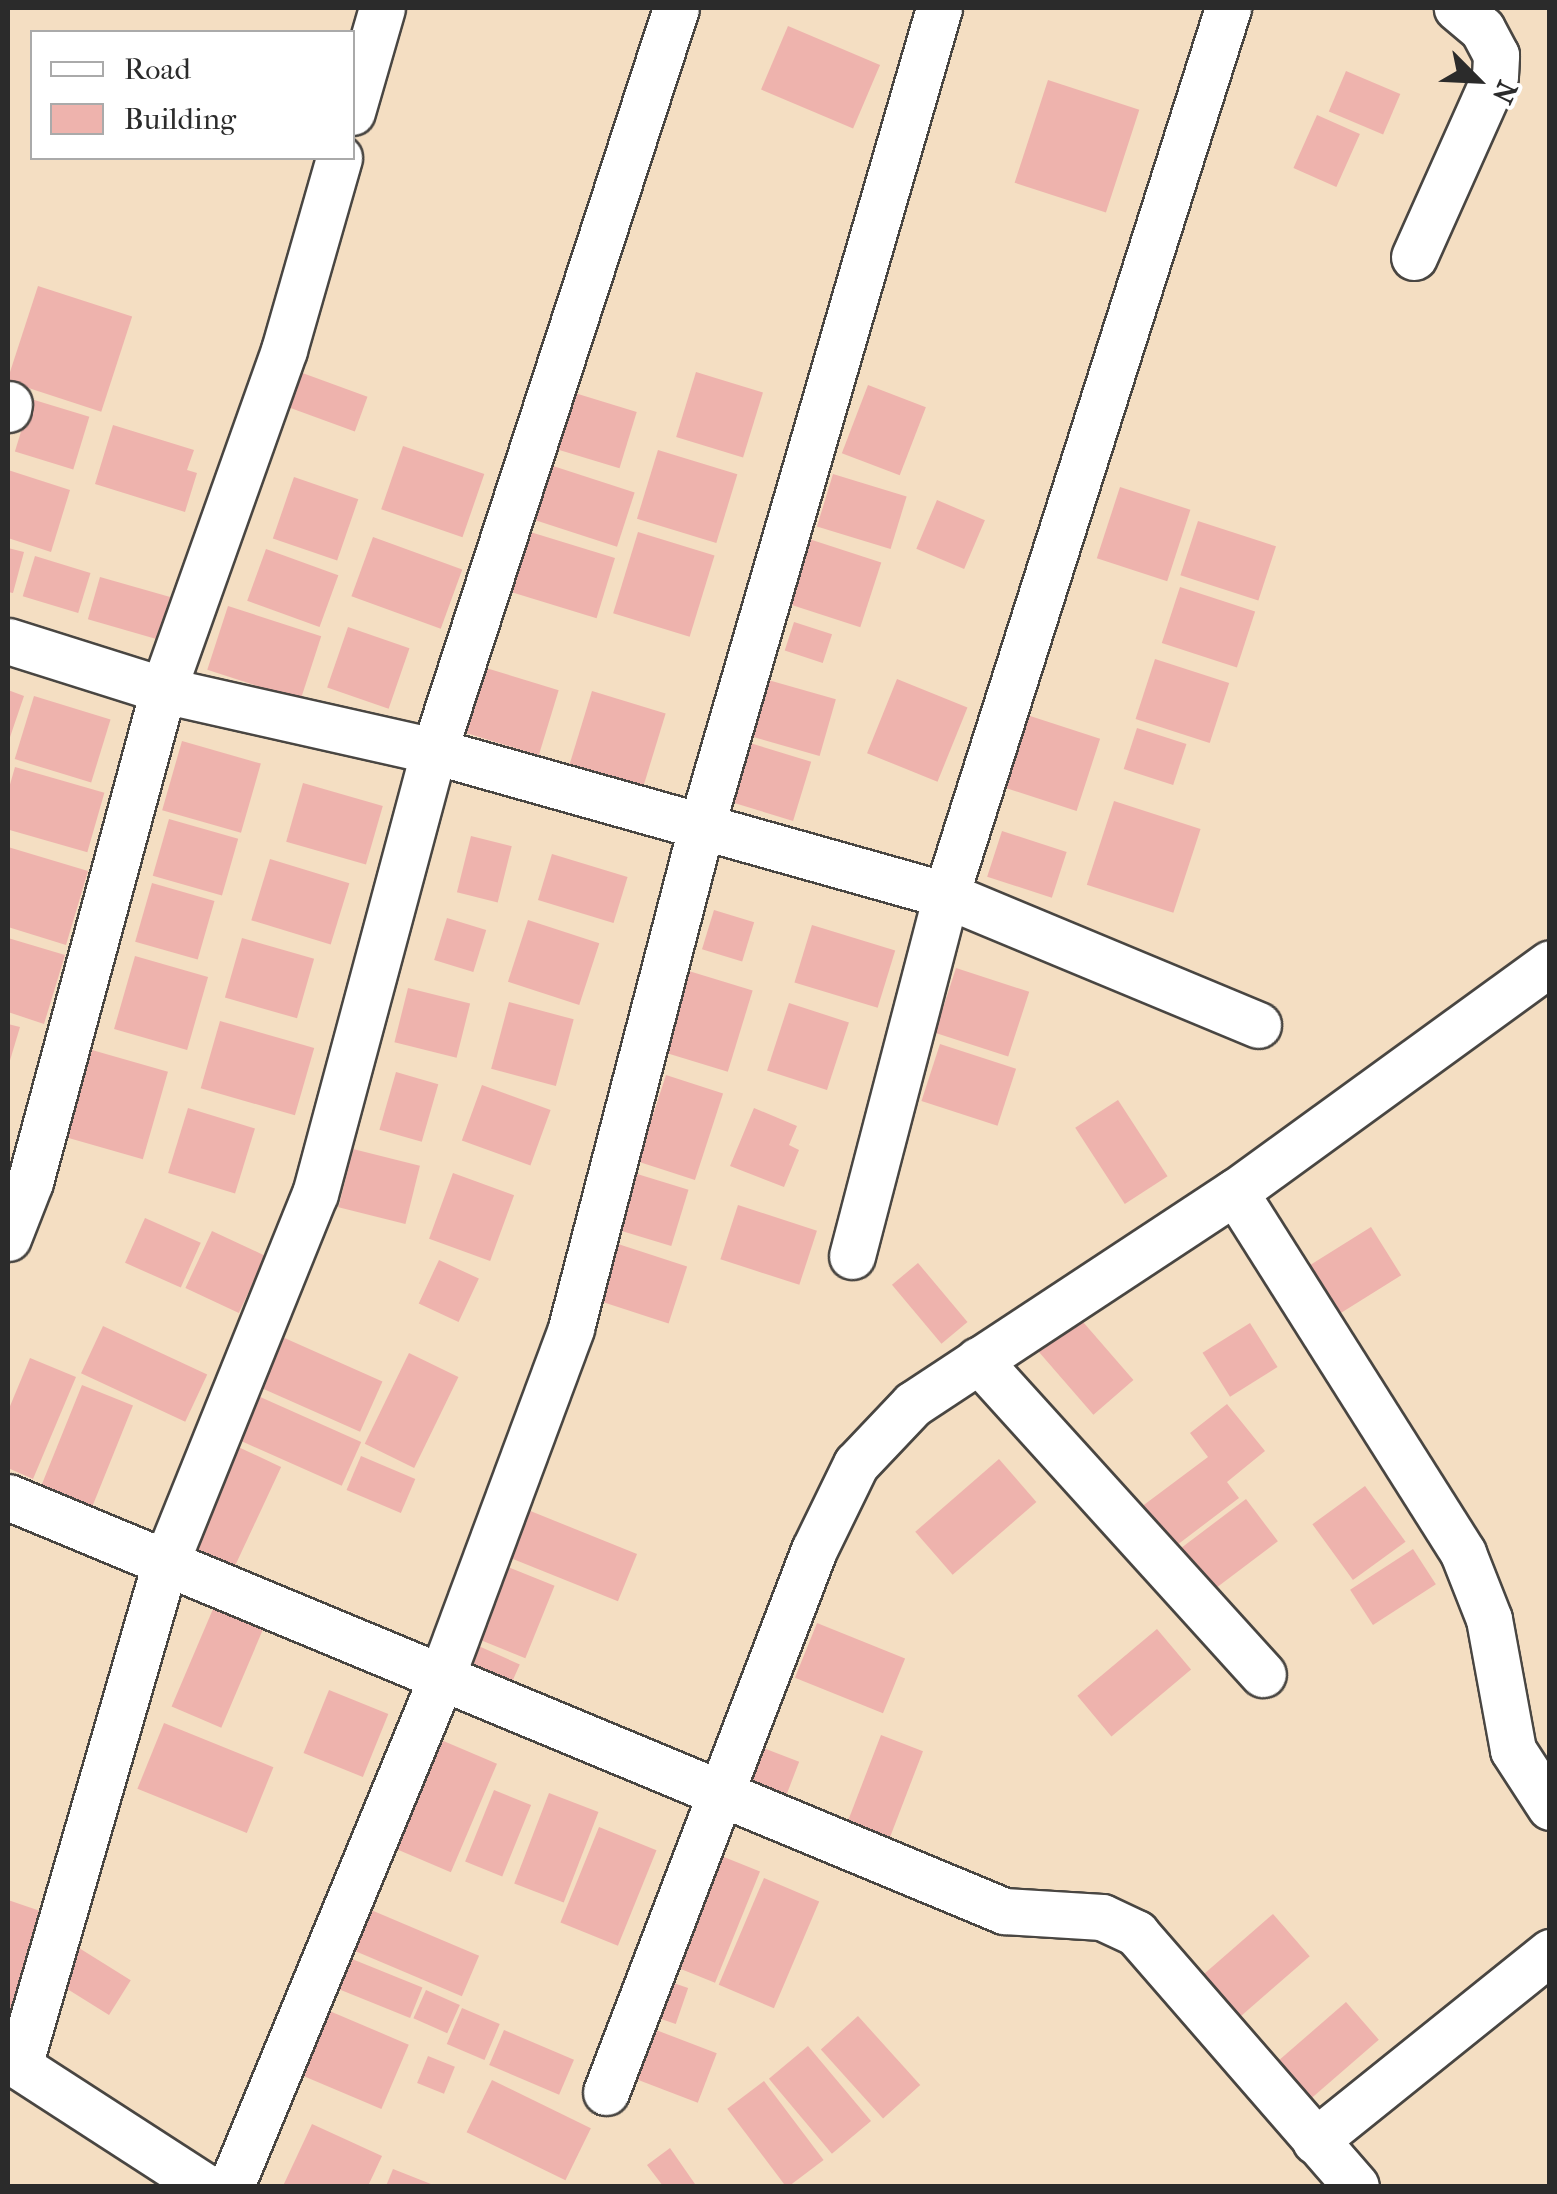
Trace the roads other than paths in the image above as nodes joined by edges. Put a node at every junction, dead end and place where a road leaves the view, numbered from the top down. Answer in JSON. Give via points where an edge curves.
{"nodes":[{"id":1,"x":382,"y":8,"type":"edge"},
{"id":2,"x":676,"y":8,"type":"edge"},
{"id":3,"x":940,"y":8,"type":"edge"},
{"id":4,"x":1228,"y":8,"type":"edge"},
{"id":5,"x":1457,"y":8,"type":"edge"},
{"id":6,"x":355,"y":102,"type":"edge"},
{"id":7,"x":338,"y":160,"type":"edge"},
{"id":8,"x":1414,"y":256,"type":"dead end"},
{"id":9,"x":8,"y":642,"type":"edge"},
{"id":10,"x":163,"y":690,"type":"junction"},
{"id":11,"x":434,"y":751,"type":"junction"},
{"id":12,"x":702,"y":824,"type":"junction"},
{"id":13,"x":946,"y":894,"type":"junction"},
{"id":14,"x":1550,"y":963,"type":"edge"},
{"id":15,"x":1258,"y":1026,"type":"dead end"},
{"id":16,"x":1234,"y":1192,"type":"junction"},
{"id":17,"x":8,"y":1238,"type":"edge"},
{"id":18,"x":852,"y":1256,"type":"dead end"},
{"id":19,"x":978,"y":1360,"type":"junction"},
{"id":20,"x":8,"y":1498,"type":"edge"},
{"id":21,"x":164,"y":1567,"type":"junction"},
{"id":22,"x":1263,"y":1674,"type":"dead end"},
{"id":23,"x":440,"y":1681,"type":"junction"},
{"id":24,"x":720,"y":1795,"type":"junction"},
{"id":25,"x":1550,"y":1806,"type":"edge"},
{"id":26,"x":1550,"y":1952,"type":"edge"},
{"id":27,"x":13,"y":2062,"type":"edge"},
{"id":28,"x":606,"y":2092,"type":"dead end"},
{"id":29,"x":1314,"y":2142,"type":"junction"},
{"id":30,"x":204,"y":2186,"type":"edge"},
{"id":31,"x":231,"y":2186,"type":"edge"},
{"id":32,"x":1356,"y":2186,"type":"edge"}],
"edges":[{"from":1,"to":6,"type":"street"},
{"from":2,"to":11,"type":"street"},
{"from":3,"to":12,"type":"street"},
{"from":4,"to":13,"type":"street"},
{"from":5,"to":8,"type":"street","via":[[1482,29],[1496,55],[1495,76]]},
{"from":7,"to":10,"type":"street","via":[[284,350]]},
{"from":9,"to":10,"type":"street"},
{"from":10,"to":11,"type":"street"},
{"from":10,"to":17,"type":"street","via":[[30,1182]]},
{"from":11,"to":12,"type":"street"},
{"from":11,"to":21,"type":"street","via":[[315,1194]]},
{"from":12,"to":13,"type":"street"},
{"from":12,"to":23,"type":"street","via":[[571,1328]]},
{"from":13,"to":15,"type":"street"},
{"from":13,"to":18,"type":"street"},
{"from":14,"to":16,"type":"street"},
{"from":16,"to":19,"type":"street"},
{"from":16,"to":25,"type":"street","via":[[1463,1553],[1489,1619],[1514,1750]]},
{"from":19,"to":22,"type":"street"},
{"from":19,"to":24,"type":"street","via":[[913,1404],[856,1464],[814,1550]]},
{"from":20,"to":21,"type":"street"},
{"from":21,"to":23,"type":"street"},
{"from":21,"to":27,"type":"street"},
{"from":23,"to":24,"type":"street"},
{"from":23,"to":31,"type":"street"},
{"from":24,"to":28,"type":"street"},
{"from":24,"to":29,"type":"street","via":[[1004,1911],[1102,1917],[1136,1933]]},
{"from":26,"to":29,"type":"street"},
{"from":27,"to":30,"type":"street"},
{"from":29,"to":32,"type":"street"}]}
